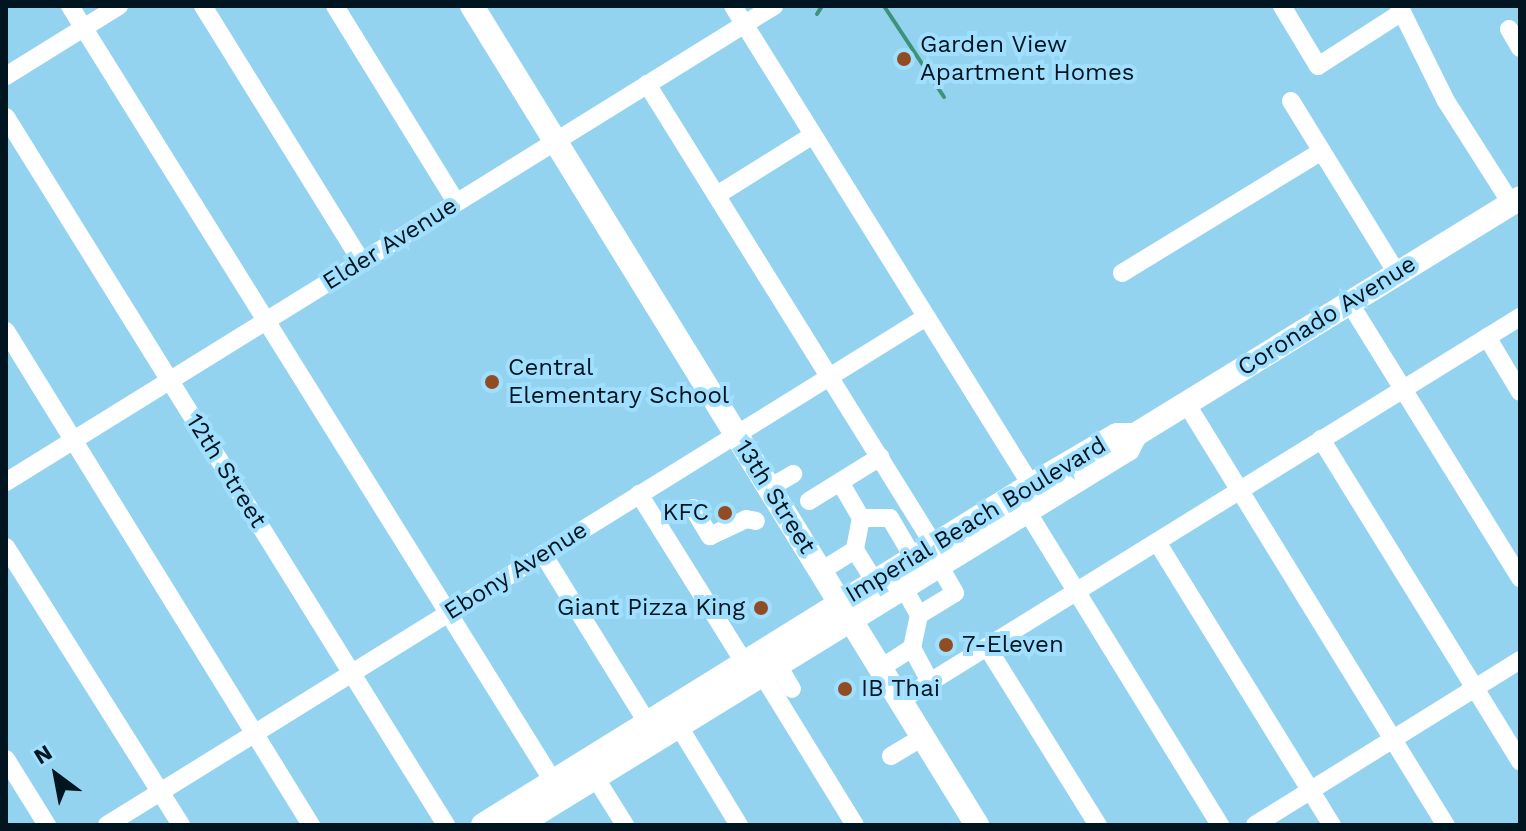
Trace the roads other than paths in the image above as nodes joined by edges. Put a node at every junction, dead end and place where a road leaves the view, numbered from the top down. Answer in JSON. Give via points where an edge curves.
{"nodes":[{"id":1,"x":70,"y":6,"type":"edge"},
{"id":2,"x":119,"y":6,"type":"edge"},
{"id":3,"x":203,"y":6,"type":"edge"},
{"id":4,"x":335,"y":6,"type":"edge"},
{"id":5,"x":472,"y":6,"type":"edge"},
{"id":6,"x":733,"y":6,"type":"edge"},
{"id":7,"x":774,"y":6,"type":"edge"},
{"id":8,"x":1282,"y":6,"type":"edge"},
{"id":9,"x":1400,"y":9,"type":"edge"},
{"id":10,"x":744,"y":24,"type":"junction"},
{"id":11,"x":84,"y":28,"type":"junction"},
{"id":12,"x":1509,"y":29,"type":"dead end"},
{"id":13,"x":1520,"y":48,"type":"edge"},
{"id":14,"x":6,"y":76,"type":"edge"},
{"id":15,"x":647,"y":84,"type":"junction"},
{"id":16,"x":1291,"y":101,"type":"dead end"},
{"id":17,"x":6,"y":117,"type":"edge"},
{"id":18,"x":813,"y":135,"type":"junction"},
{"id":19,"x":555,"y":141,"type":"junction"},
{"id":20,"x":1322,"y":151,"type":"junction"},
{"id":21,"x":717,"y":195,"type":"junction"},
{"id":22,"x":1516,"y":201,"type":"edge"},
{"id":23,"x":456,"y":202,"type":"junction"},
{"id":24,"x":361,"y":261,"type":"junction"},
{"id":25,"x":1396,"y":272,"type":"junction"},
{"id":26,"x":1122,"y":273,"type":"dead end"},
{"id":27,"x":1349,"y":302,"type":"junction"},
{"id":28,"x":926,"y":317,"type":"junction"},
{"id":29,"x":1520,"y":317,"type":"edge"},
{"id":30,"x":264,"y":322,"type":"junction"},
{"id":31,"x":6,"y":331,"type":"edge"},
{"id":32,"x":1487,"y":337,"type":"junction"},
{"id":33,"x":831,"y":375,"type":"junction"},
{"id":34,"x":169,"y":380,"type":"junction"},
{"id":35,"x":1403,"y":388,"type":"junction"},
{"id":36,"x":1520,"y":392,"type":"edge"},
{"id":37,"x":1186,"y":403,"type":"junction"},
{"id":38,"x":736,"y":434,"type":"junction"},
{"id":39,"x":1135,"y":435,"type":"joint"},
{"id":40,"x":1321,"y":439,"type":"junction"},
{"id":41,"x":73,"y":440,"type":"junction"},
{"id":42,"x":880,"y":457,"type":"junction"},
{"id":43,"x":793,"y":474,"type":"dead end"},
{"id":44,"x":6,"y":482,"type":"edge"},
{"id":45,"x":840,"y":482,"type":"junction"},
{"id":46,"x":769,"y":488,"type":"junction"},
{"id":47,"x":1240,"y":490,"type":"junction"},
{"id":48,"x":639,"y":494,"type":"junction"},
{"id":49,"x":1029,"y":498,"type":"junction"},
{"id":50,"x":809,"y":501,"type":"dead end"},
{"id":51,"x":693,"y":508,"type":"dead end"},
{"id":52,"x":861,"y":518,"type":"junction"},
{"id":53,"x":756,"y":521,"type":"dead end"},
{"id":54,"x":1157,"y":542,"type":"junction"},
{"id":55,"x":6,"y":547,"type":"edge"},
{"id":56,"x":855,"y":550,"type":"junction"},
{"id":57,"x":543,"y":554,"type":"junction"},
{"id":58,"x":929,"y":556,"type":"junction"},
{"id":59,"x":821,"y":571,"type":"junction"},
{"id":60,"x":1520,"y":578,"type":"edge"},
{"id":61,"x":874,"y":581,"type":"junction"},
{"id":62,"x":903,"y":587,"type":"junction"},
{"id":63,"x":1076,"y":592,"type":"junction"},
{"id":64,"x":846,"y":610,"type":"junction"},
{"id":65,"x":447,"y":614,"type":"junction"},
{"id":66,"x":919,"y":615,"type":"junction"},
{"id":67,"x":987,"y":647,"type":"junction"},
{"id":68,"x":912,"y":648,"type":"junction"},
{"id":69,"x":1520,"y":660,"type":"edge"},
{"id":70,"x":761,"y":667,"type":"junction"},
{"id":71,"x":881,"y":668,"type":"junction"},
{"id":72,"x":351,"y":673,"type":"junction"},
{"id":73,"x":930,"y":682,"type":"junction"},
{"id":74,"x":1475,"y":688,"type":"junction"},
{"id":75,"x":792,"y":689,"type":"dead end"},
{"id":76,"x":901,"y":700,"type":"junction"},
{"id":77,"x":663,"y":724,"type":"junction"},
{"id":78,"x":254,"y":733,"type":"junction"},
{"id":79,"x":923,"y":737,"type":"junction"},
{"id":80,"x":1392,"y":739,"type":"junction"},
{"id":81,"x":891,"y":756,"type":"dead end"},
{"id":82,"x":6,"y":759,"type":"edge"},
{"id":83,"x":1520,"y":761,"type":"edge"},
{"id":84,"x":595,"y":777,"type":"junction"},
{"id":85,"x":553,"y":781,"type":"junction"},
{"id":86,"x":1310,"y":791,"type":"junction"},
{"id":87,"x":160,"y":792,"type":"junction"},
{"id":88,"x":502,"y":822,"type":"edge"},
{"id":89,"x":47,"y":825,"type":"edge"},
{"id":90,"x":107,"y":825,"type":"edge"},
{"id":91,"x":181,"y":825,"type":"edge"},
{"id":92,"x":311,"y":825,"type":"edge"},
{"id":93,"x":446,"y":825,"type":"edge"},
{"id":94,"x":625,"y":825,"type":"edge"},
{"id":95,"x":739,"y":825,"type":"edge"},
{"id":96,"x":855,"y":825,"type":"edge"},
{"id":97,"x":977,"y":825,"type":"edge"},
{"id":98,"x":1098,"y":825,"type":"edge"},
{"id":99,"x":1220,"y":825,"type":"edge"},
{"id":100,"x":1255,"y":825,"type":"edge"},
{"id":101,"x":1332,"y":825,"type":"edge"},
{"id":102,"x":1446,"y":825,"type":"edge"}],
"edges":[{"from":1,"to":11,"type":"street"},
{"from":2,"to":11,"type":"street"},
{"from":3,"to":24,"type":"street"},
{"from":4,"to":23,"type":"street"},
{"from":5,"to":19,"type":"main road","name":"13th Street"},
{"from":6,"to":10,"type":"street"},
{"from":7,"to":10,"type":"street","name":"Elder Avenue"},
{"from":8,"to":9,"type":"street","via":[[1318,66]]},
{"from":9,"to":22,"type":"street","via":[[1446,101]]},
{"from":10,"to":15,"type":"street","name":"Elder Avenue"},
{"from":10,"to":18,"type":"street"},
{"from":11,"to":14,"type":"street"},
{"from":11,"to":30,"type":"street"},
{"from":12,"to":13,"type":"street"},
{"from":15,"to":19,"type":"street","name":"Elder Avenue"},
{"from":15,"to":21,"type":"street"},
{"from":16,"to":20,"type":"street"},
{"from":17,"to":34,"type":"street","name":"12th Street"},
{"from":18,"to":21,"type":"street"},
{"from":18,"to":28,"type":"street"},
{"from":19,"to":23,"type":"street","name":"Elder Avenue"},
{"from":19,"to":38,"type":"main road","name":"13th Street"},
{"from":20,"to":25,"type":"street"},
{"from":20,"to":26,"type":"street"},
{"from":21,"to":33,"type":"street"},
{"from":22,"to":25,"type":"main road","name":"Coronado Avenue"},
{"from":23,"to":24,"type":"street","name":"Elder Avenue"},
{"from":24,"to":30,"type":"street","name":"Elder Avenue"},
{"from":25,"to":27,"type":"main road","name":"Coronado Avenue"},
{"from":27,"to":35,"type":"street"},
{"from":27,"to":37,"type":"main road","name":"Coronado Avenue"},
{"from":28,"to":33,"type":"street","name":"Ebony Avenue"},
{"from":28,"to":49,"type":"street"},
{"from":29,"to":32,"type":"street"},
{"from":30,"to":34,"type":"street","name":"Elder Avenue"},
{"from":30,"to":65,"type":"street"},
{"from":31,"to":41,"type":"street"},
{"from":32,"to":35,"type":"street"},
{"from":32,"to":36,"type":"street"},
{"from":33,"to":38,"type":"street","name":"Ebony Avenue"},
{"from":33,"to":42,"type":"street"},
{"from":34,"to":41,"type":"street","name":"Elder Avenue"},
{"from":34,"to":72,"type":"street","name":"12th Street"},
{"from":35,"to":40,"type":"street"},
{"from":35,"to":60,"type":"street"},
{"from":37,"to":39,"type":"main road","name":"Coronado Avenue"},
{"from":37,"to":47,"type":"street"},
{"from":38,"to":46,"type":"main road","name":"13th Street"},
{"from":38,"to":48,"type":"street","name":"Ebony Avenue"},
{"from":39,"to":49,"type":"main road","name":"Imperial Beach Boulevard","via":[[1128,449]]},
{"from":40,"to":47,"type":"street"},
{"from":40,"to":74,"type":"street"},
{"from":41,"to":44,"type":"street","name":"Elder Avenue"},
{"from":41,"to":78,"type":"street"},
{"from":42,"to":45,"type":"street"},
{"from":42,"to":58,"type":"street"},
{"from":43,"to":46,"type":"street"},
{"from":45,"to":50,"type":"street"},
{"from":45,"to":52,"type":"street"},
{"from":46,"to":59,"type":"main road","name":"13th Street"},
{"from":47,"to":54,"type":"street"},
{"from":47,"to":80,"type":"street"},
{"from":48,"to":57,"type":"street","name":"Ebony Avenue"},
{"from":48,"to":70,"type":"street"},
{"from":49,"to":58,"type":"main road","name":"Imperial Beach Boulevard"},
{"from":49,"to":63,"type":"street"},
{"from":51,"to":53,"type":"street","via":[[710,536],[746,519]]},
{"from":52,"to":56,"type":"street"},
{"from":52,"to":58,"type":"street","via":[[890,518]]},
{"from":54,"to":63,"type":"street"},
{"from":54,"to":86,"type":"street"},
{"from":55,"to":87,"type":"street"},
{"from":56,"to":59,"type":"street"},
{"from":56,"to":61,"type":"street"},
{"from":57,"to":65,"type":"street","name":"Ebony Avenue"},
{"from":57,"to":77,"type":"street"},
{"from":58,"to":61,"type":"main road","name":"Imperial Beach Boulevard"},
{"from":58,"to":62,"type":"main road","name":"Imperial Beach Boulevard"},
{"from":58,"to":66,"type":"street","via":[[955,593]]},
{"from":59,"to":64,"type":"main road","name":"13th Street"},
{"from":61,"to":64,"type":"main road","name":"Imperial Beach Boulevard"},
{"from":62,"to":64,"type":"main road","name":"Imperial Beach Boulevard"},
{"from":62,"to":66,"type":"street"},
{"from":63,"to":67,"type":"street"},
{"from":63,"to":99,"type":"street"},
{"from":64,"to":70,"type":"main road","name":"Imperial Beach Boulevard"},
{"from":64,"to":70,"type":"main road","name":"Imperial Beach Boulevard"},
{"from":64,"to":71,"type":"main road","name":"13th Street"},
{"from":65,"to":72,"type":"street","name":"Ebony Avenue"},
{"from":65,"to":85,"type":"street"},
{"from":66,"to":68,"type":"street"},
{"from":67,"to":73,"type":"street"},
{"from":67,"to":98,"type":"street"},
{"from":68,"to":71,"type":"street"},
{"from":68,"to":73,"type":"street"},
{"from":69,"to":74,"type":"street"},
{"from":70,"to":75,"type":"street"},
{"from":70,"to":77,"type":"main road","name":"Imperial Beach Boulevard"},
{"from":70,"to":96,"type":"street"},
{"from":71,"to":76,"type":"main road","name":"13th Street"},
{"from":72,"to":78,"type":"street","name":"Ebony Avenue"},
{"from":72,"to":93,"type":"street","name":"12th Street"},
{"from":73,"to":76,"type":"street"},
{"from":74,"to":80,"type":"street"},
{"from":74,"to":83,"type":"street"},
{"from":76,"to":79,"type":"main road","name":"13th Street"},
{"from":77,"to":84,"type":"main road","name":"Imperial Beach Boulevard"},
{"from":77,"to":85,"type":"main road","name":"Imperial Beach Boulevard"},
{"from":77,"to":95,"type":"street"},
{"from":78,"to":87,"type":"street","name":"Ebony Avenue"},
{"from":78,"to":92,"type":"street"},
{"from":79,"to":81,"type":"street"},
{"from":79,"to":97,"type":"main road","name":"13th Street"},
{"from":80,"to":86,"type":"street"},
{"from":80,"to":102,"type":"street"},
{"from":82,"to":89,"type":"street"},
{"from":84,"to":88,"type":"main road","name":"Imperial Beach Boulevard"},
{"from":84,"to":94,"type":"street"},
{"from":85,"to":88,"type":"main road","name":"Imperial Beach Boulevard"},
{"from":86,"to":100,"type":"street"},
{"from":86,"to":101,"type":"street"},
{"from":87,"to":90,"type":"street","name":"Ebony Avenue"},
{"from":87,"to":91,"type":"street"}]}
